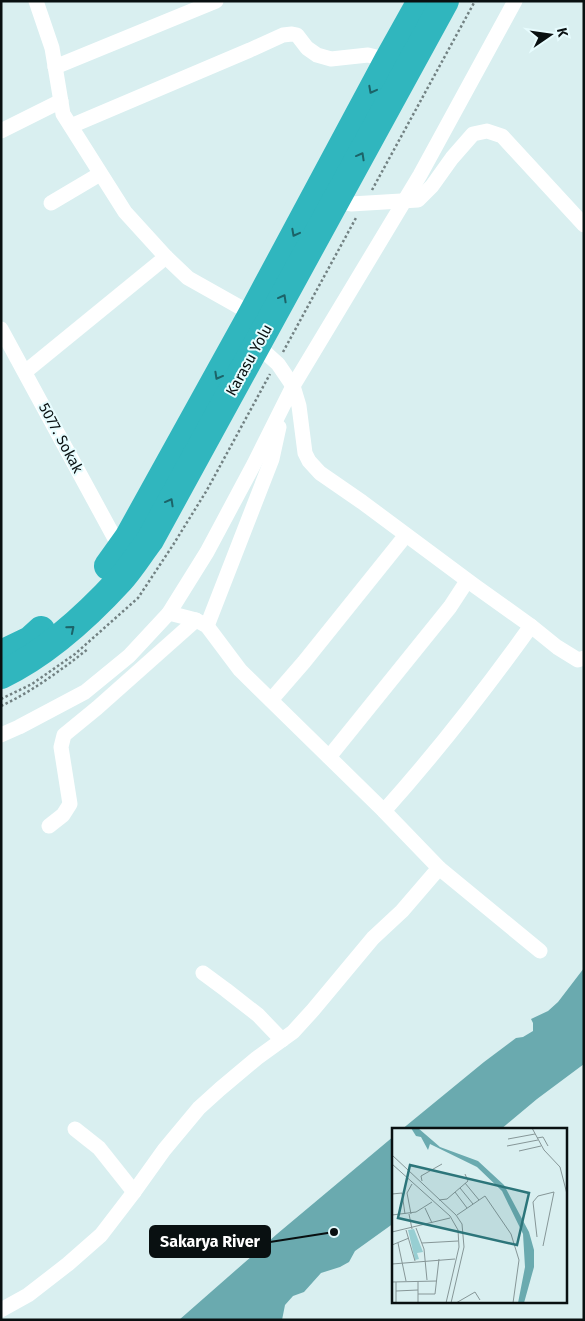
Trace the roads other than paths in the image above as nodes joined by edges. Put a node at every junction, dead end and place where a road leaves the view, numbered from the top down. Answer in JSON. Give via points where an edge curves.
{"nodes":[{"id":1,"x":36,"y":1,"type":"edge"},
{"id":2,"x":421,"y":1,"type":"edge"},
{"id":3,"x":445,"y":1,"type":"edge"},
{"id":4,"x":515,"y":1,"type":"edge"},
{"id":5,"x":207,"y":3,"type":"edge"},
{"id":6,"x":388,"y":60,"type":"junction"},
{"id":7,"x":55,"y":67,"type":"junction"},
{"id":8,"x":61,"y":101,"type":"junction"},
{"id":9,"x":71,"y":126,"type":"junction"},
{"id":10,"x":1,"y":132,"type":"edge"},
{"id":11,"x":100,"y":174,"type":"junction"},
{"id":12,"x":336,"y":201,"type":"junction"},
{"id":13,"x":404,"y":201,"type":"junction"},
{"id":14,"x":51,"y":204,"type":"dead end"},
{"id":15,"x":584,"y":225,"type":"edge"},
{"id":16,"x":166,"y":257,"type":"junction"},
{"id":17,"x":252,"y":314,"type":"junction"},
{"id":18,"x":1,"y":329,"type":"edge"},
{"id":19,"x":257,"y":346,"type":"junction"},
{"id":20,"x":25,"y":372,"type":"junction"},
{"id":21,"x":293,"y":386,"type":"junction"},
{"id":22,"x":283,"y":406,"type":"junction"},
{"id":23,"x":406,"y":535,"type":"junction"},
{"id":24,"x":120,"y":548,"type":"junction"},
{"id":25,"x":467,"y":581,"type":"junction"},
{"id":26,"x":169,"y":613,"type":"junction"},
{"id":27,"x":201,"y":623,"type":"junction"},
{"id":28,"x":531,"y":626,"type":"junction"},
{"id":29,"x":1,"y":654,"type":"edge"},
{"id":30,"x":584,"y":658,"type":"edge"},
{"id":31,"x":1,"y":675,"type":"edge"},
{"id":32,"x":270,"y":700,"type":"junction"},
{"id":33,"x":1,"y":735,"type":"edge"},
{"id":34,"x":329,"y":757,"type":"junction"},
{"id":35,"x":384,"y":811,"type":"junction"},
{"id":36,"x":49,"y":826,"type":"dead end"},
{"id":37,"x":439,"y":868,"type":"junction"},
{"id":38,"x":540,"y":951,"type":"dead end"},
{"id":39,"x":203,"y":974,"type":"dead end"},
{"id":40,"x":282,"y":1040,"type":"junction"},
{"id":41,"x":75,"y":1129,"type":"dead end"},
{"id":42,"x":134,"y":1192,"type":"junction"},
{"id":43,"x":1,"y":1310,"type":"edge"}],
"edges":[{"from":1,"to":7,"type":"street"},
{"from":2,"to":6,"type":"highway","name":"Karasu Yolu"},
{"from":12,"to":3,"type":"highway","name":"Karasu Yolu","one_way":true},
{"from":4,"to":13,"type":"street"},
{"from":5,"to":7,"type":"street"},
{"from":6,"to":9,"type":"street","via":[[368,55],[331,59],[317,56],[297,35],[283,35]]},
{"from":6,"to":17,"type":"highway","name":"Karasu Yolu","one_way":true},
{"from":7,"to":8,"type":"street"},
{"from":8,"to":9,"type":"street","via":[[63,114]]},
{"from":8,"to":10,"type":"street"},
{"from":9,"to":11,"type":"street"},
{"from":11,"to":14,"type":"street"},
{"from":11,"to":16,"type":"street","via":[[125,212]]},
{"from":12,"to":13,"type":"street","via":[[351,204]]},
{"from":19,"to":12,"type":"highway","name":"Karasu Yolu","one_way":true},
{"from":13,"to":15,"type":"street","via":[[418,200],[473,134],[487,131],[502,136]]},
{"from":13,"to":21,"type":"street"},
{"from":16,"to":17,"type":"street","via":[[188,278]]},
{"from":16,"to":20,"type":"street"},
{"from":17,"to":24,"type":"highway","name":"Karasu Yolu","one_way":true},
{"from":18,"to":20,"type":"street","name":"5077. Sokak"},
{"from":19,"to":21,"type":"street","via":[[278,364]]},
{"from":31,"to":19,"type":"highway","name":"Karasu Yolu","one_way":true,"via":[[19,667],[71,629],[121,579],[150,540]]},
{"from":20,"to":24,"type":"street","name":"5077. Sokak"},
{"from":21,"to":22,"type":"street"},
{"from":21,"to":23,"type":"street","via":[[309,462]]},
{"from":22,"to":26,"type":"street","via":[[207,552]]},
{"from":22,"to":27,"type":"street","via":[[272,459]]},
{"from":23,"to":25,"type":"street"},
{"from":23,"to":32,"type":"street"},
{"from":24,"to":29,"type":"highway","name":"Karasu Yolu","via":[[84,593],[30,640]]},
{"from":25,"to":28,"type":"street"},
{"from":25,"to":34,"type":"street","via":[[450,607]]},
{"from":26,"to":27,"type":"street"},
{"from":26,"to":33,"type":"street","via":[[129,656],[86,692]]},
{"from":27,"to":32,"type":"street"},
{"from":27,"to":36,"type":"street","via":[[64,735],[61,747],[70,804],[63,815]]},
{"from":28,"to":30,"type":"street","via":[[578,660]]},
{"from":28,"to":35,"type":"street","via":[[414,778]]},
{"from":32,"to":34,"type":"street"},
{"from":34,"to":35,"type":"street"},
{"from":35,"to":37,"type":"street"},
{"from":37,"to":38,"type":"street"},
{"from":37,"to":40,"type":"street","via":[[402,911],[373,938],[314,1010]]},
{"from":39,"to":40,"type":"street","via":[[258,1016]]},
{"from":40,"to":42,"type":"street","via":[[199,1108]]},
{"from":41,"to":42,"type":"street","via":[[99,1148]]},
{"from":42,"to":43,"type":"street","via":[[101,1235],[28,1295]]}]}
